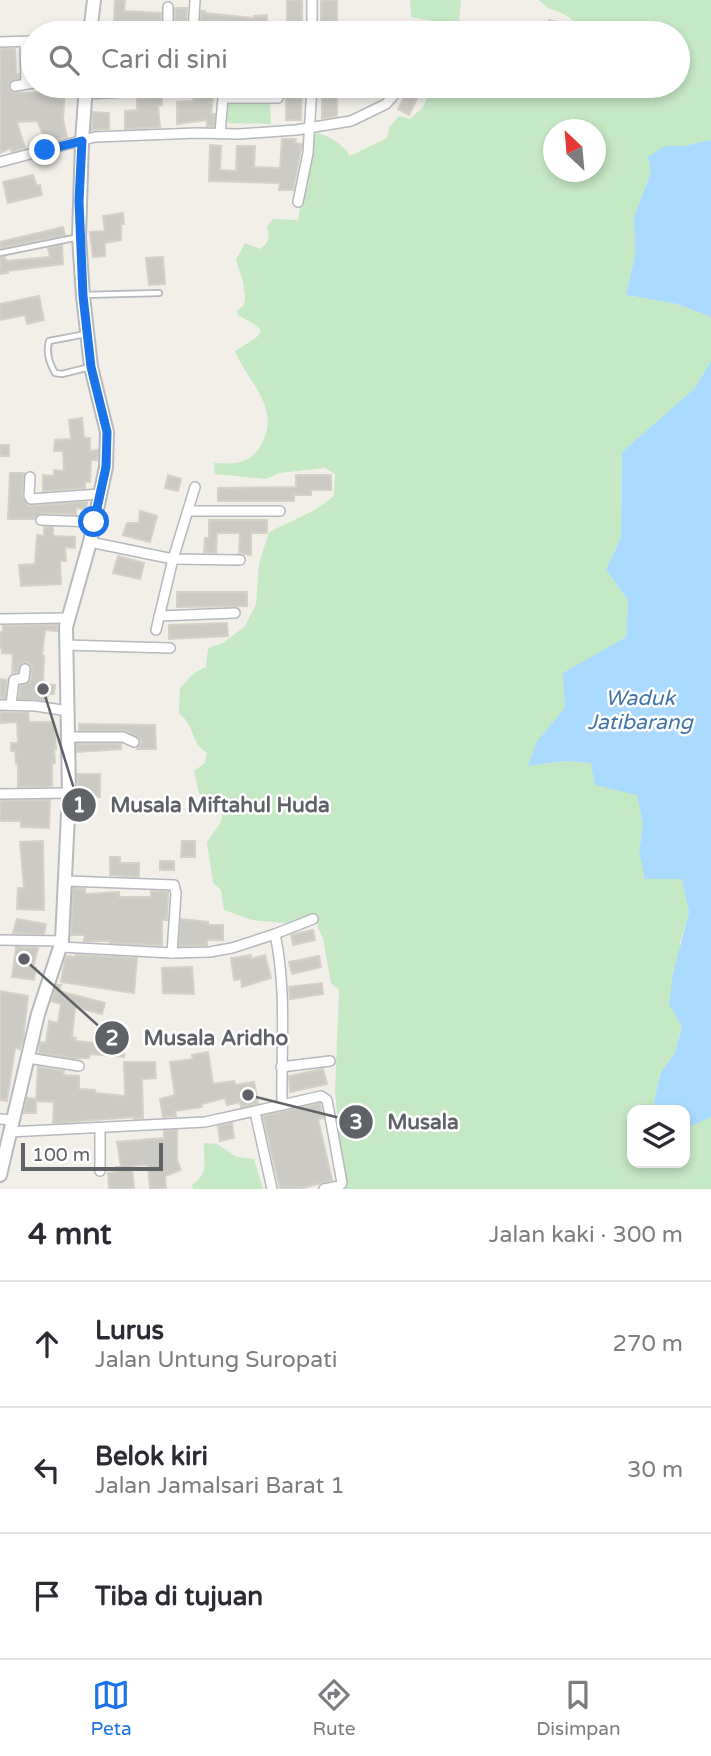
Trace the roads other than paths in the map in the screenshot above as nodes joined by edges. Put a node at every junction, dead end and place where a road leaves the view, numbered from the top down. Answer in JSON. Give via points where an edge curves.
{"nodes":[{"id":1,"x":94,"y":0,"type":"edge"},
{"id":2,"x":195,"y":0,"type":"edge"},
{"id":3,"x":312,"y":0,"type":"edge"},
{"id":4,"x":169,"y":7,"type":"dead end"},
{"id":5,"x":91,"y":21,"type":"edge"},
{"id":6,"x":168,"y":21,"type":"edge"},
{"id":7,"x":195,"y":21,"type":"edge"},
{"id":8,"x":312,"y":21,"type":"edge"},
{"id":9,"x":21,"y":41,"type":"edge"},
{"id":10,"x":0,"y":42,"type":"edge"},
{"id":11,"x":21,"y":85,"type":"edge"},
{"id":12,"x":15,"y":86,"type":"dead end"},
{"id":13,"x":85,"y":98,"type":"edge"},
{"id":14,"x":224,"y":98,"type":"edge"},
{"id":15,"x":311,"y":98,"type":"edge"},
{"id":16,"x":391,"y":98,"type":"edge"},
{"id":17,"x":310,"y":126,"type":"junction"},
{"id":18,"x":220,"y":133,"type":"junction"},
{"id":19,"x":82,"y":141,"type":"junction"},
{"id":20,"x":0,"y":162,"type":"edge"},
{"id":21,"x":298,"y":202,"type":"dead end"},
{"id":22,"x":79,"y":237,"type":"junction"},
{"id":23,"x":0,"y":253,"type":"edge"},
{"id":24,"x":159,"y":293,"type":"dead end"},
{"id":25,"x":83,"y":296,"type":"junction"},
{"id":26,"x":86,"y":334,"type":"junction"},
{"id":27,"x":91,"y":367,"type":"junction"},
{"id":28,"x":30,"y":477,"type":"dead end"},
{"id":29,"x":195,"y":487,"type":"dead end"},
{"id":30,"x":100,"y":494,"type":"junction"},
{"id":31,"x":189,"y":511,"type":"junction"},
{"id":32,"x":281,"y":511,"type":"dead end"},
{"id":33,"x":41,"y":520,"type":"dead end"},
{"id":34,"x":94,"y":522,"type":"junction"},
{"id":35,"x":90,"y":542,"type":"junction"},
{"id":36,"x":173,"y":559,"type":"junction"},
{"id":37,"x":240,"y":560,"type":"dead end"},
{"id":38,"x":235,"y":613,"type":"dead end"},
{"id":39,"x":159,"y":617,"type":"junction"},
{"id":40,"x":68,"y":618,"type":"junction"},
{"id":41,"x":0,"y":619,"type":"edge"},
{"id":42,"x":156,"y":630,"type":"dead end"},
{"id":43,"x":65,"y":645,"type":"junction"},
{"id":44,"x":170,"y":648,"type":"dead end"},
{"id":45,"x":25,"y":669,"type":"dead end"},
{"id":46,"x":0,"y":705,"type":"edge"},
{"id":47,"x":11,"y":705,"type":"junction"},
{"id":48,"x":68,"y":711,"type":"junction"},
{"id":49,"x":69,"y":737,"type":"junction"},
{"id":50,"x":134,"y":742,"type":"dead end"},
{"id":51,"x":69,"y":793,"type":"junction"},
{"id":52,"x":0,"y":794,"type":"edge"},
{"id":53,"x":67,"y":881,"type":"junction"},
{"id":54,"x":313,"y":919,"type":"dead end"},
{"id":55,"x":275,"y":934,"type":"junction"},
{"id":56,"x":0,"y":940,"type":"edge"},
{"id":57,"x":62,"y":944,"type":"junction"},
{"id":58,"x":172,"y":953,"type":"junction"},
{"id":59,"x":28,"y":1058,"type":"junction"},
{"id":60,"x":330,"y":1061,"type":"dead end"},
{"id":61,"x":282,"y":1064,"type":"junction"},
{"id":62,"x":79,"y":1066,"type":"dead end"},
{"id":63,"x":282,"y":1105,"type":"junction"},
{"id":64,"x":255,"y":1112,"type":"junction"},
{"id":65,"x":7,"y":1124,"type":"edge"},
{"id":66,"x":100,"y":1129,"type":"junction"},
{"id":67,"x":100,"y":1171,"type":"dead end"},
{"id":68,"x":0,"y":1175,"type":"edge"},
{"id":69,"x":272,"y":1189,"type":"edge"},
{"id":70,"x":324,"y":1189,"type":"edge"}],
"edges":[{"from":1,"to":5,"type":"main road"},
{"from":2,"to":7,"type":"street"},
{"from":3,"to":8,"type":"street"},
{"from":4,"to":6,"type":"street"},
{"from":9,"to":10,"type":"street"},
{"from":11,"to":12,"type":"street"},
{"from":13,"to":19,"type":"main road"},
{"from":14,"to":18,"type":"street"},
{"from":15,"to":17,"type":"street"},
{"from":16,"to":17,"type":"street","via":[[351,121]]},
{"from":17,"to":18,"type":"street"},
{"from":17,"to":21,"type":"street"},
{"from":18,"to":19,"type":"street"},
{"from":19,"to":20,"type":"street"},
{"from":19,"to":22,"type":"main road"},
{"from":22,"to":23,"type":"lane"},
{"from":22,"to":25,"type":"main road"},
{"from":24,"to":25,"type":"lane"},
{"from":25,"to":26,"type":"main road"},
{"from":26,"to":27,"type":"main road"},
{"from":26,"to":27,"type":"lane","via":[[50,341],[47,350],[55,373]]},
{"from":27,"to":30,"type":"main road","via":[[107,432]]},
{"from":28,"to":30,"type":"street","via":[[31,499]]},
{"from":29,"to":31,"type":"street"},
{"from":30,"to":34,"type":"main road"},
{"from":31,"to":32,"type":"street"},
{"from":31,"to":36,"type":"street"},
{"from":33,"to":34,"type":"street"},
{"from":34,"to":35,"type":"main road"},
{"from":35,"to":36,"type":"street"},
{"from":35,"to":40,"type":"main road"},
{"from":36,"to":37,"type":"street"},
{"from":36,"to":39,"type":"street"},
{"from":38,"to":39,"type":"street"},
{"from":39,"to":42,"type":"street"},
{"from":40,"to":41,"type":"street"},
{"from":40,"to":43,"type":"main road"},
{"from":43,"to":44,"type":"street"},
{"from":43,"to":48,"type":"main road"},
{"from":45,"to":47,"type":"street","via":[[24,678],[14,680]]},
{"from":46,"to":47,"type":"street"},
{"from":47,"to":48,"type":"street"},
{"from":48,"to":49,"type":"main road"},
{"from":49,"to":50,"type":"street","via":[[123,737]]},
{"from":49,"to":51,"type":"main road"},
{"from":51,"to":52,"type":"street"},
{"from":51,"to":53,"type":"main road"},
{"from":53,"to":57,"type":"main road"},
{"from":53,"to":58,"type":"street","via":[[174,886]]},
{"from":54,"to":55,"type":"street"},
{"from":55,"to":58,"type":"street","via":[[232,948]]},
{"from":55,"to":61,"type":"street","via":[[283,1006]]},
{"from":56,"to":57,"type":"street"},
{"from":57,"to":58,"type":"street"},
{"from":57,"to":59,"type":"main road"},
{"from":59,"to":62,"type":"street"},
{"from":59,"to":65,"type":"main road"},
{"from":60,"to":61,"type":"street"},
{"from":61,"to":63,"type":"street"},
{"from":63,"to":64,"type":"street"},
{"from":63,"to":70,"type":"street","via":[[321,1096],[327,1100],[342,1183]]},
{"from":64,"to":66,"type":"street","via":[[205,1122]]},
{"from":64,"to":69,"type":"street"},
{"from":65,"to":66,"type":"street"},
{"from":65,"to":68,"type":"main road"},
{"from":66,"to":67,"type":"street"}]}
